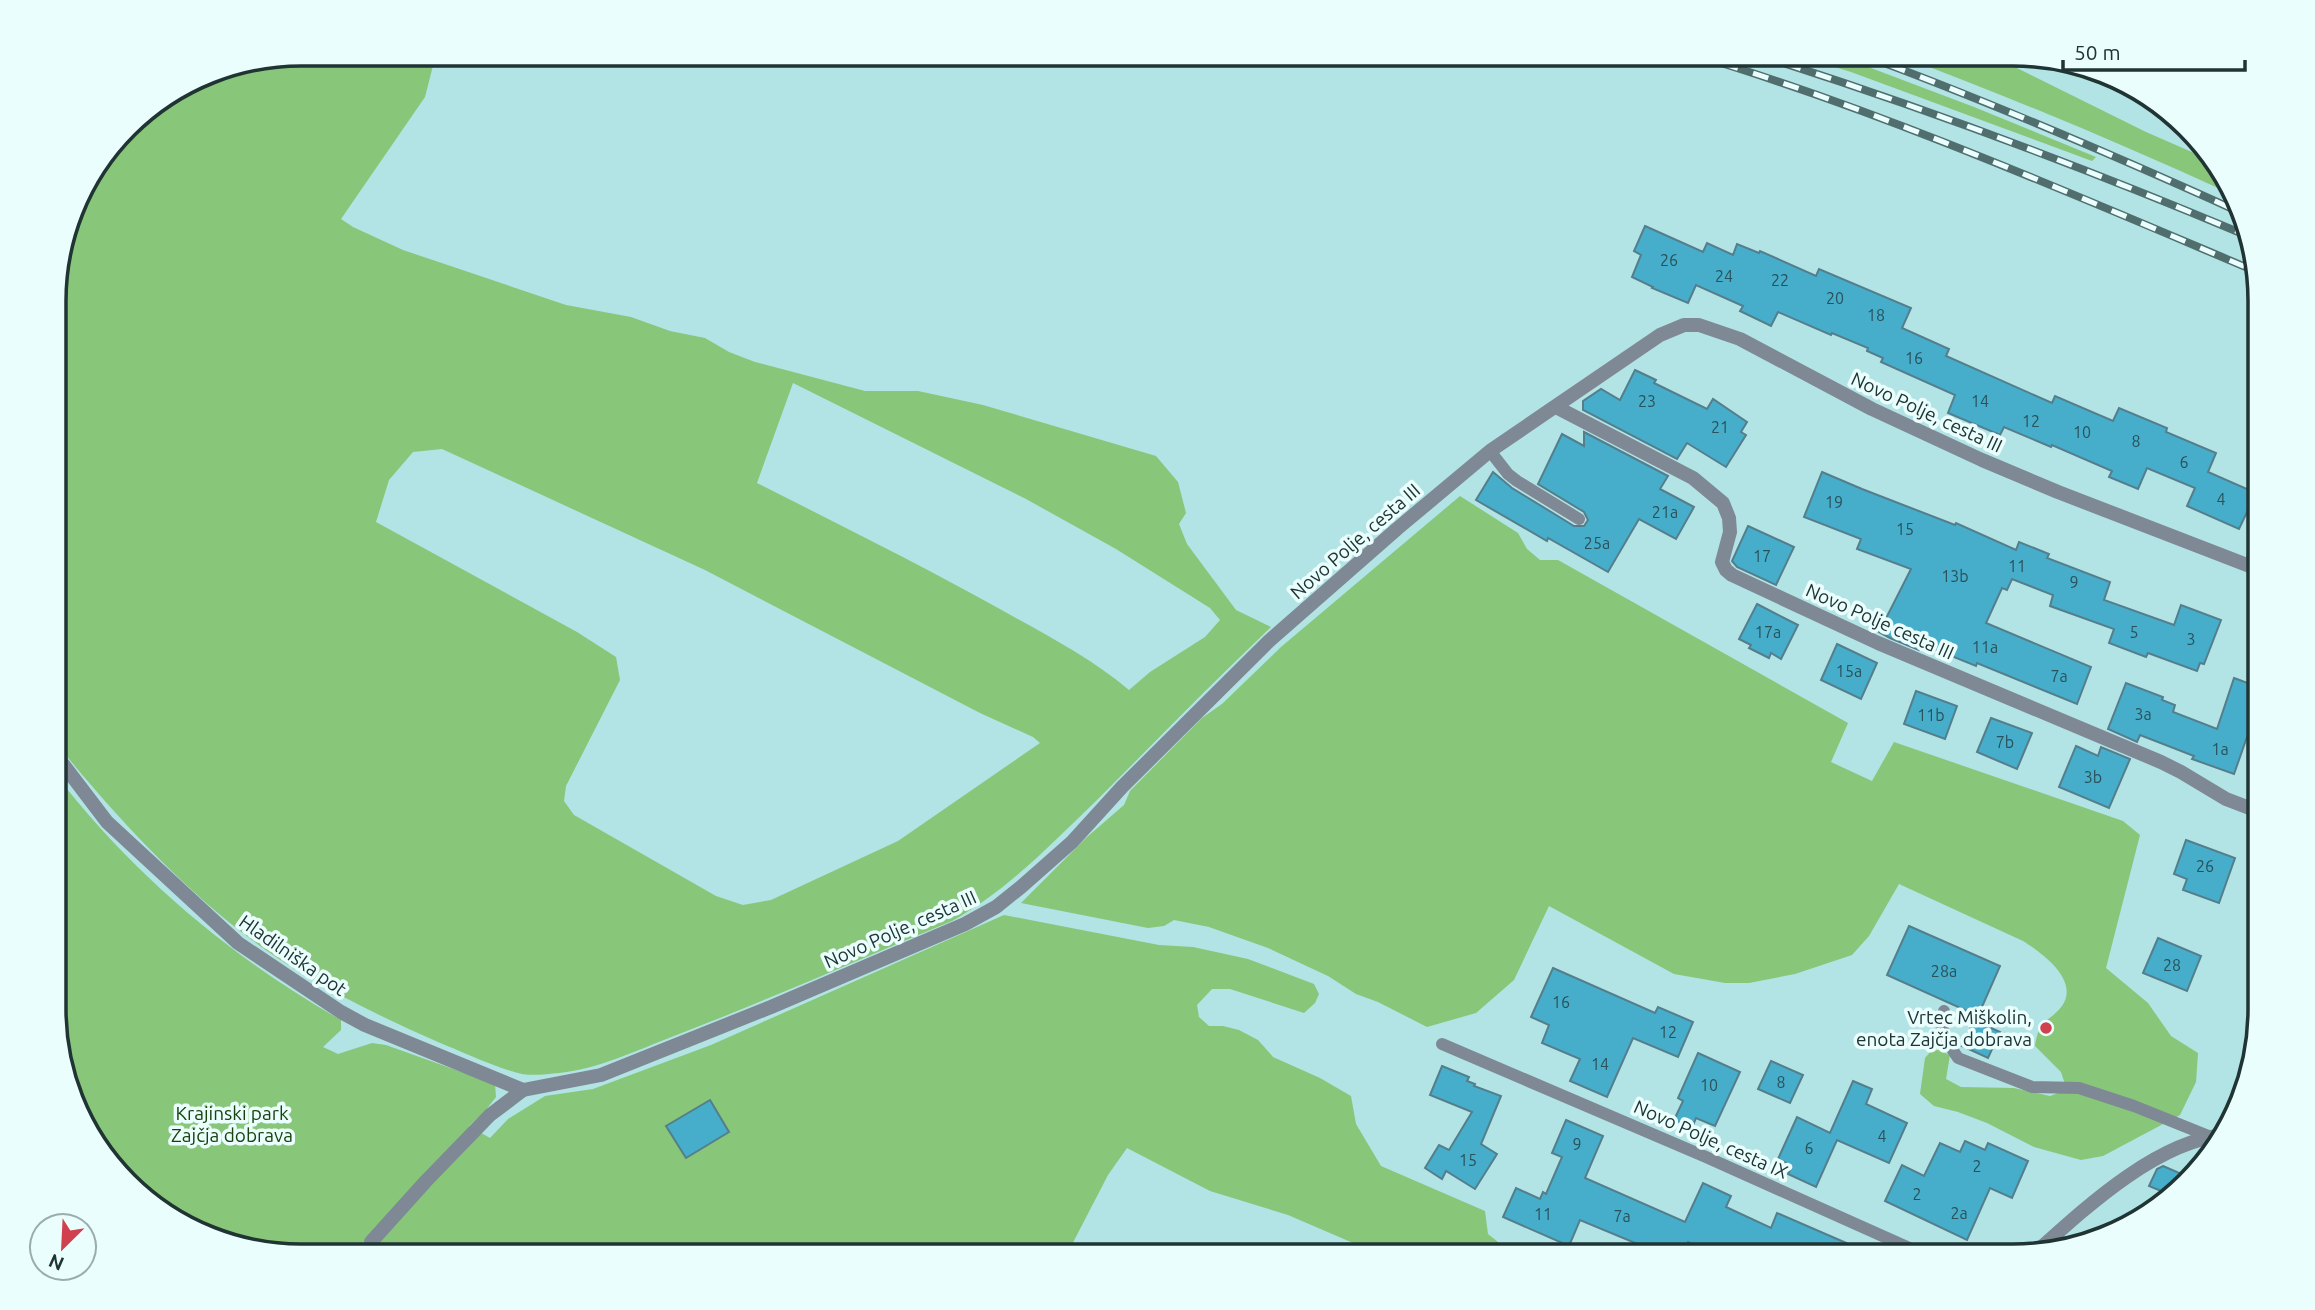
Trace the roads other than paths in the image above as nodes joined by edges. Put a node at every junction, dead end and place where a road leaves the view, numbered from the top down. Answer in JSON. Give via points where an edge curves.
{"nodes":[{"id":1,"x":1556,"y":407,"type":"junction"},
{"id":2,"x":1490,"y":451,"type":"junction"},
{"id":3,"x":1578,"y":519,"type":"dead end"},
{"id":4,"x":2248,"y":565,"type":"edge"},
{"id":5,"x":66,"y":768,"type":"edge"},
{"id":6,"x":2248,"y":807,"type":"edge"},
{"id":7,"x":1944,"y":1011,"type":"dead end"},
{"id":8,"x":1442,"y":1044,"type":"dead end"},
{"id":9,"x":523,"y":1090,"type":"junction"},
{"id":10,"x":2212,"y":1134,"type":"edge"},
{"id":11,"x":2208,"y":1139,"type":"edge"},
{"id":12,"x":2049,"y":1240,"type":"edge"},
{"id":13,"x":1898,"y":1243,"type":"edge"},
{"id":14,"x":372,"y":1244,"type":"edge"}],
"edges":[{"from":1,"to":2,"type":"street","name":"Novo Polje, cesta III"},
{"from":1,"to":4,"type":"street","name":"Novo Polje, cesta III","via":[[1660,335],[1684,325],[1699,325],[1740,339],[1872,409],[1982,460]]},
{"from":1,"to":6,"type":"street","name":"Novo Polje cesta III","via":[[1693,478],[1713,493],[1729,518],[1722,562],[1732,575],[1878,643],[2161,762]]},
{"from":2,"to":3,"type":"lane","via":[[1517,481]]},
{"from":2,"to":9,"type":"street","name":"Novo Polje, cesta III","via":[[1269,640],[1072,842],[996,907],[771,1007],[601,1075]]},
{"from":5,"to":9,"type":"street","name":"Hladilniška pot","via":[[107,822],[238,943],[365,1025]]},
{"from":7,"to":10,"type":"lane","via":[[1942,1034],[1958,1058],[2032,1087],[2079,1088]]},
{"from":8,"to":13,"type":"lane","name":"Novo Polje, cesta IX"},
{"from":9,"to":14,"type":"street","via":[[491,1115],[426,1181]]},
{"from":11,"to":12,"type":"street","via":[[2167,1151]]}]}
